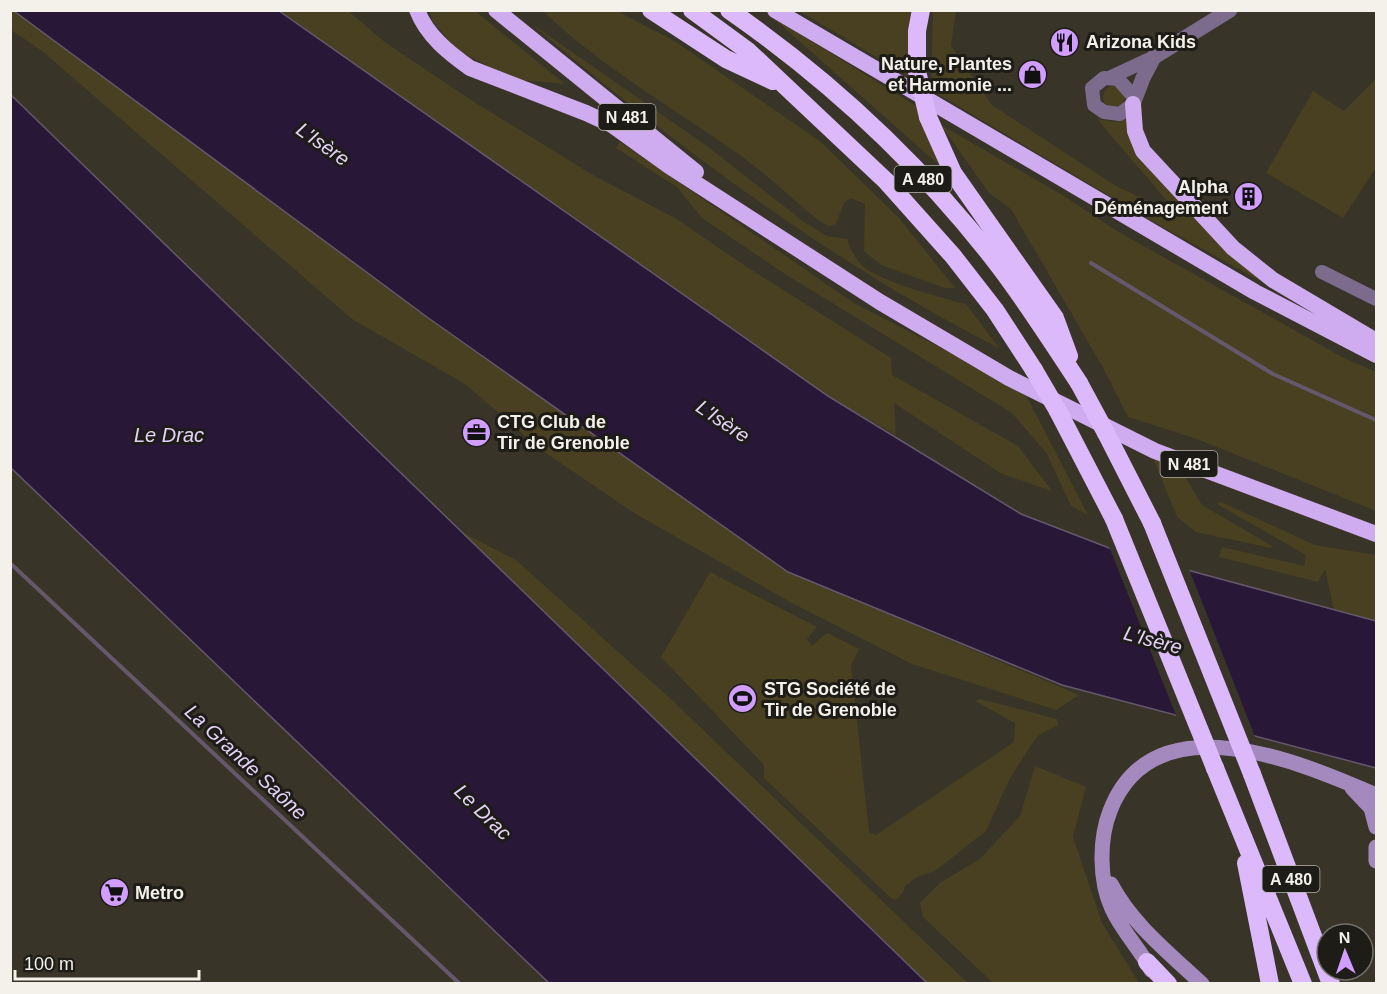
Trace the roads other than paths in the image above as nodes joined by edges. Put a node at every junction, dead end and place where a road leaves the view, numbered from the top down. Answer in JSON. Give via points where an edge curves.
{"nodes":[{"id":1,"x":417,"y":10,"type":"edge"},
{"id":2,"x":496,"y":10,"type":"edge"},
{"id":3,"x":651,"y":10,"type":"edge"},
{"id":4,"x":692,"y":10,"type":"edge"},
{"id":5,"x":729,"y":10,"type":"edge"},
{"id":6,"x":775,"y":10,"type":"edge"},
{"id":7,"x":921,"y":10,"type":"edge"},
{"id":8,"x":1230,"y":10,"type":"edge"},
{"id":9,"x":1154,"y":57,"type":"junction"},
{"id":10,"x":1111,"y":77,"type":"junction"},
{"id":11,"x":785,"y":87,"type":"junction"},
{"id":12,"x":1134,"y":100,"type":"junction"},
{"id":13,"x":759,"y":223,"type":"junction"},
{"id":14,"x":1322,"y":272,"type":"dead end"},
{"id":15,"x":1377,"y":299,"type":"edge"},
{"id":16,"x":1377,"y":341,"type":"edge"},
{"id":17,"x":1377,"y":355,"type":"edge"},
{"id":18,"x":1079,"y":383,"type":"junction"},
{"id":19,"x":1377,"y":534,"type":"edge"},
{"id":20,"x":1340,"y":779,"type":"junction"},
{"id":21,"x":1377,"y":795,"type":"edge"},
{"id":22,"x":1377,"y":827,"type":"edge"},
{"id":23,"x":1240,"y":832,"type":"junction"},
{"id":24,"x":1377,"y":847,"type":"edge"},
{"id":25,"x":1377,"y":861,"type":"edge"},
{"id":26,"x":1104,"y":871,"type":"junction"},
{"id":27,"x":1147,"y":962,"type":"junction"},
{"id":28,"x":1158,"y":984,"type":"edge"},
{"id":29,"x":1168,"y":984,"type":"edge"},
{"id":30,"x":1202,"y":984,"type":"edge"},
{"id":31,"x":1270,"y":984,"type":"edge"},
{"id":32,"x":1303,"y":984,"type":"edge"},
{"id":33,"x":1331,"y":984,"type":"edge"}],
"edges":[{"from":1,"to":13,"type":"highway","via":[[430,34],[470,68],[612,125]]},
{"from":2,"to":13,"type":"highway","number":"N 481"},
{"from":3,"to":11,"type":"highway","via":[[726,59]]},
{"from":4,"to":11,"type":"highway","number":"A 480","via":[[748,51]]},
{"from":5,"to":18,"type":"highway","number":"A 480","via":[[835,92],[901,154],[1000,268]]},
{"from":6,"to":17,"type":"highway","via":[[1255,292]]},
{"from":7,"to":18,"type":"highway","bridge":true,"via":[[917,71],[928,117],[953,173],[1055,318]]},
{"from":8,"to":9,"type":"street"},
{"from":9,"to":10,"type":"street"},
{"from":9,"to":12,"type":"street"},
{"from":10,"to":12,"type":"street","via":[[1124,83]]},
{"from":10,"to":12,"type":"street","via":[[1098,81],[1092,88],[1094,105],[1112,114],[1127,111]]},
{"from":11,"to":23,"type":"highway","number":"A 480","bridge":true,"via":[[833,129],[917,215],[995,310],[1034,370],[1114,519]]},
{"from":12,"to":16,"type":"highway","via":[[1135,131],[1143,151],[1233,248],[1273,280]]},
{"from":13,"to":19,"type":"highway","number":"N 481","via":[[880,302],[1019,384],[1155,451]]},
{"from":14,"to":15,"type":"street"},
{"from":18,"to":33,"type":"highway","number":"A 480","bridge":true,"via":[[1152,523]]},
{"from":20,"to":21,"type":"main road"},
{"from":20,"to":22,"type":"main road","via":[[1371,808]]},
{"from":20,"to":26,"type":"main road","via":[[1229,747],[1172,752],[1147,764],[1125,784],[1104,833]]},
{"from":23,"to":31,"type":"highway"},
{"from":23,"to":32,"type":"highway","number":"A 480"},
{"from":24,"to":25,"type":"main road"},
{"from":26,"to":27,"type":"main road","via":[[1112,909]]},
{"from":26,"to":30,"type":"main road","via":[[1124,907]]},
{"from":27,"to":28,"type":"main road"},
{"from":27,"to":29,"type":"highway"}]}
